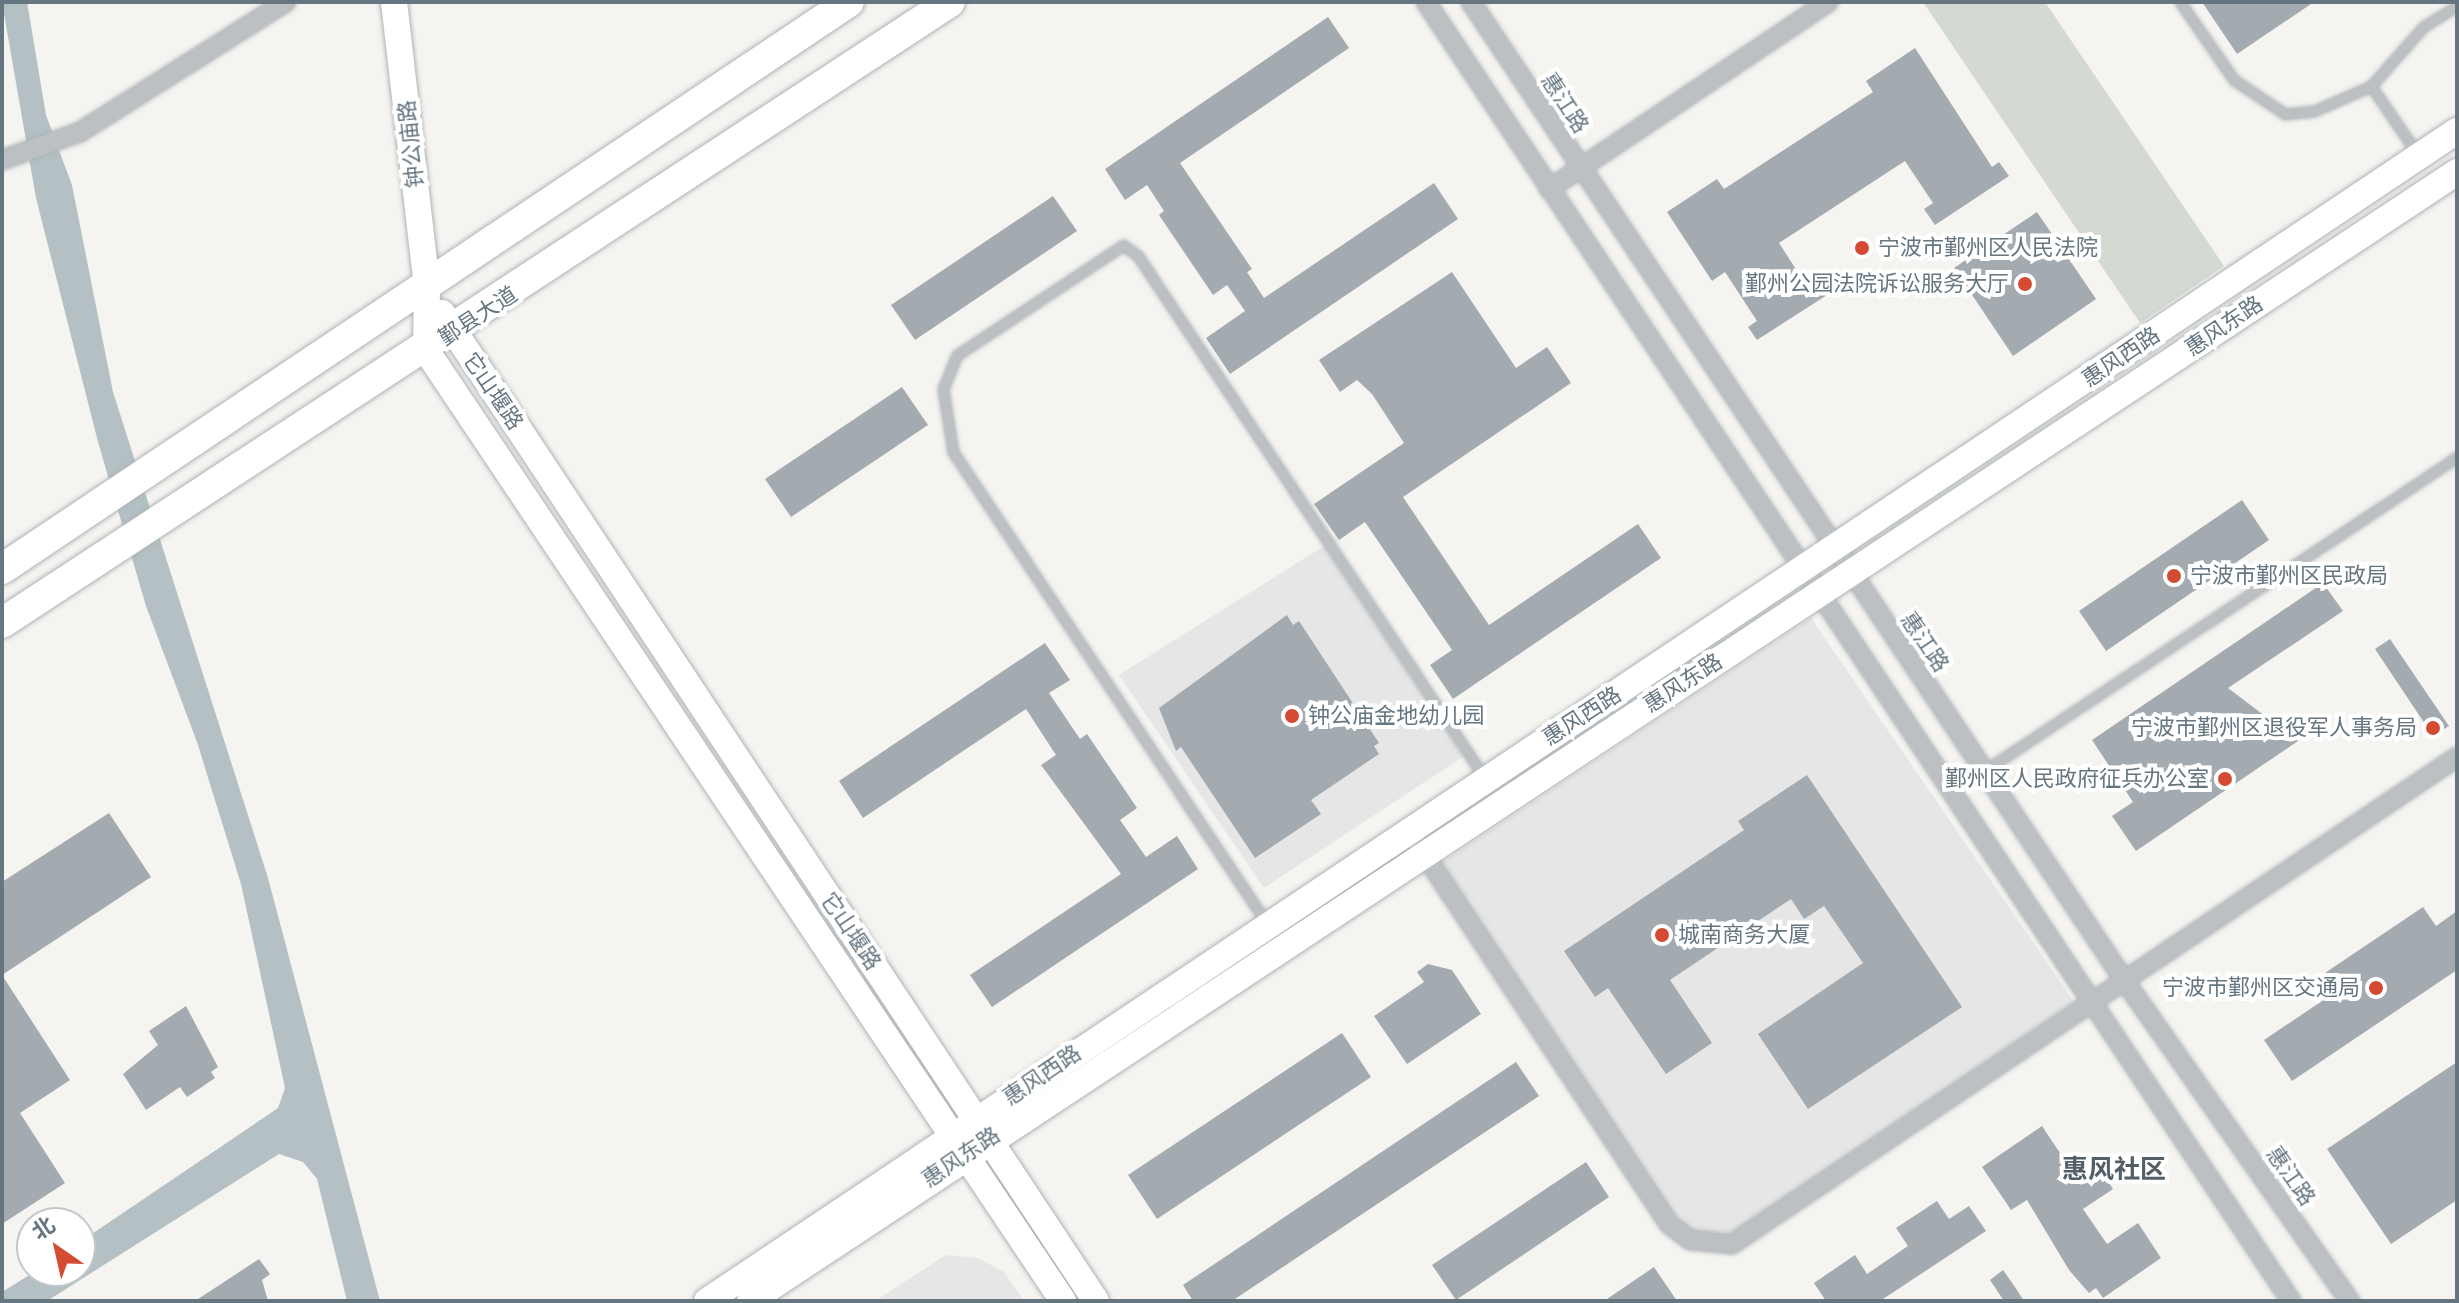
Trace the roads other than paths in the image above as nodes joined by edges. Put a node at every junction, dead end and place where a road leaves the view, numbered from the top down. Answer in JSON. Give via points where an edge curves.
{"nodes":[{"id":1,"x":286,"y":2,"type":"edge"},
{"id":2,"x":394,"y":2,"type":"edge"},
{"id":3,"x":849,"y":2,"type":"edge"},
{"id":4,"x":950,"y":2,"type":"edge"},
{"id":5,"x":1426,"y":2,"type":"edge"},
{"id":6,"x":1471,"y":2,"type":"edge"},
{"id":7,"x":1828,"y":2,"type":"edge"},
{"id":8,"x":2180,"y":2,"type":"edge"},
{"id":9,"x":2457,"y":6,"type":"edge"},
{"id":10,"x":2371,"y":86,"type":"junction"},
{"id":11,"x":2457,"y":131,"type":"edge"},
{"id":12,"x":2419,"y":156,"type":"junction"},
{"id":13,"x":2,"y":160,"type":"edge"},
{"id":14,"x":1579,"y":169,"type":"junction"},
{"id":15,"x":2457,"y":172,"type":"edge"},
{"id":16,"x":1549,"y":189,"type":"junction"},
{"id":17,"x":427,"y":287,"type":"junction"},
{"id":18,"x":454,"y":332,"type":"junction"},
{"id":19,"x":426,"y":350,"type":"junction"},
{"id":20,"x":2457,"y":457,"type":"edge"},
{"id":21,"x":1834,"y":551,"type":"junction"},
{"id":22,"x":2,"y":569,"type":"edge"},
{"id":23,"x":1801,"y":572,"type":"junction"},
{"id":24,"x":1850,"y":575,"type":"junction"},
{"id":25,"x":1817,"y":597,"type":"junction"},
{"id":26,"x":2,"y":623,"type":"edge"},
{"id":27,"x":2457,"y":757,"type":"edge"},
{"id":28,"x":1984,"y":771,"type":"junction"},
{"id":29,"x":1494,"y":790,"type":"junction"},
{"id":30,"x":1417,"y":840,"type":"junction"},
{"id":31,"x":1275,"y":934,"type":"junction"},
{"id":32,"x":2124,"y":980,"type":"junction"},
{"id":33,"x":2091,"y":1002,"type":"junction"},
{"id":34,"x":982,"y":1129,"type":"junction"},
{"id":35,"x":957,"y":1146,"type":"junction"},
{"id":36,"x":707,"y":1301,"type":"edge"},
{"id":37,"x":750,"y":1301,"type":"edge"},
{"id":38,"x":1063,"y":1301,"type":"edge"},
{"id":39,"x":1096,"y":1301,"type":"edge"},
{"id":40,"x":2291,"y":1301,"type":"edge"},
{"id":41,"x":2350,"y":1301,"type":"edge"}],
"edges":[{"from":1,"to":13,"type":"street","via":[[80,132]]},
{"from":2,"to":17,"type":"street","name":"钟公庙路"},
{"from":3,"to":17,"type":"main road"},
{"from":4,"to":18,"type":"main road","name":"鄞县大道"},
{"from":5,"to":16,"type":"street"},
{"from":6,"to":14,"type":"street","name":"惠江路"},
{"from":7,"to":14,"type":"street"},
{"from":8,"to":10,"type":"lane","via":[[2234,80],[2268,107],[2285,114],[2314,111]]},
{"from":9,"to":10,"type":"lane","via":[[2423,27]]},
{"from":10,"to":12,"type":"lane"},
{"from":11,"to":12,"type":"street","name":"惠风西路"},
{"from":12,"to":21,"type":"street","name":"惠风西路"},
{"from":14,"to":16,"type":"street"},
{"from":14,"to":21,"type":"street","name":"惠江路"},
{"from":15,"to":24,"type":"street","name":"惠风东路"},
{"from":16,"to":23,"type":"street"},
{"from":17,"to":18,"type":"street","name":"它山堰路"},
{"from":17,"to":19,"type":"street"},
{"from":17,"to":22,"type":"main road"},
{"from":18,"to":19,"type":"main road","name":"鄞县大道"},
{"from":18,"to":34,"type":"street","name":"它山堰路"},
{"from":19,"to":26,"type":"main road","name":"鄞县大道"},
{"from":19,"to":35,"type":"street","name":"它山堰路"},
{"from":20,"to":28,"type":"lane"},
{"from":21,"to":23,"type":"street","name":"惠风西路"},
{"from":21,"to":24,"type":"street","name":"惠江路"},
{"from":23,"to":25,"type":"street"},
{"from":23,"to":29,"type":"street","name":"惠风西路"},
{"from":24,"to":25,"type":"street","name":"惠风东路"},
{"from":24,"to":28,"type":"street","name":"惠江路"},
{"from":25,"to":29,"type":"street","name":"惠风东路"},
{"from":25,"to":33,"type":"street"},
{"from":27,"to":32,"type":"street"},
{"from":28,"to":32,"type":"street","name":"惠江路"},
{"from":29,"to":30,"type":"street","name":"惠风西路"},
{"from":29,"to":31,"type":"lane","via":[[1138,256],[1123,245],[957,355],[943,389],[953,452]]},
{"from":30,"to":31,"type":"street","name":"惠风西路"},
{"from":30,"to":33,"type":"street","via":[[1655,1205],[1690,1240],[1732,1244]]},
{"from":31,"to":34,"type":"street","name":"惠风东路"},
{"from":32,"to":33,"type":"street"},
{"from":32,"to":41,"type":"street","name":"惠江路"},
{"from":33,"to":40,"type":"street"},
{"from":34,"to":35,"type":"street","name":"惠风东路"},
{"from":34,"to":39,"type":"street","name":"它山堰路"},
{"from":35,"to":36,"type":"street"},
{"from":35,"to":37,"type":"street","name":"惠风东路"},
{"from":35,"to":38,"type":"street","name":"它山堰路"}]}
